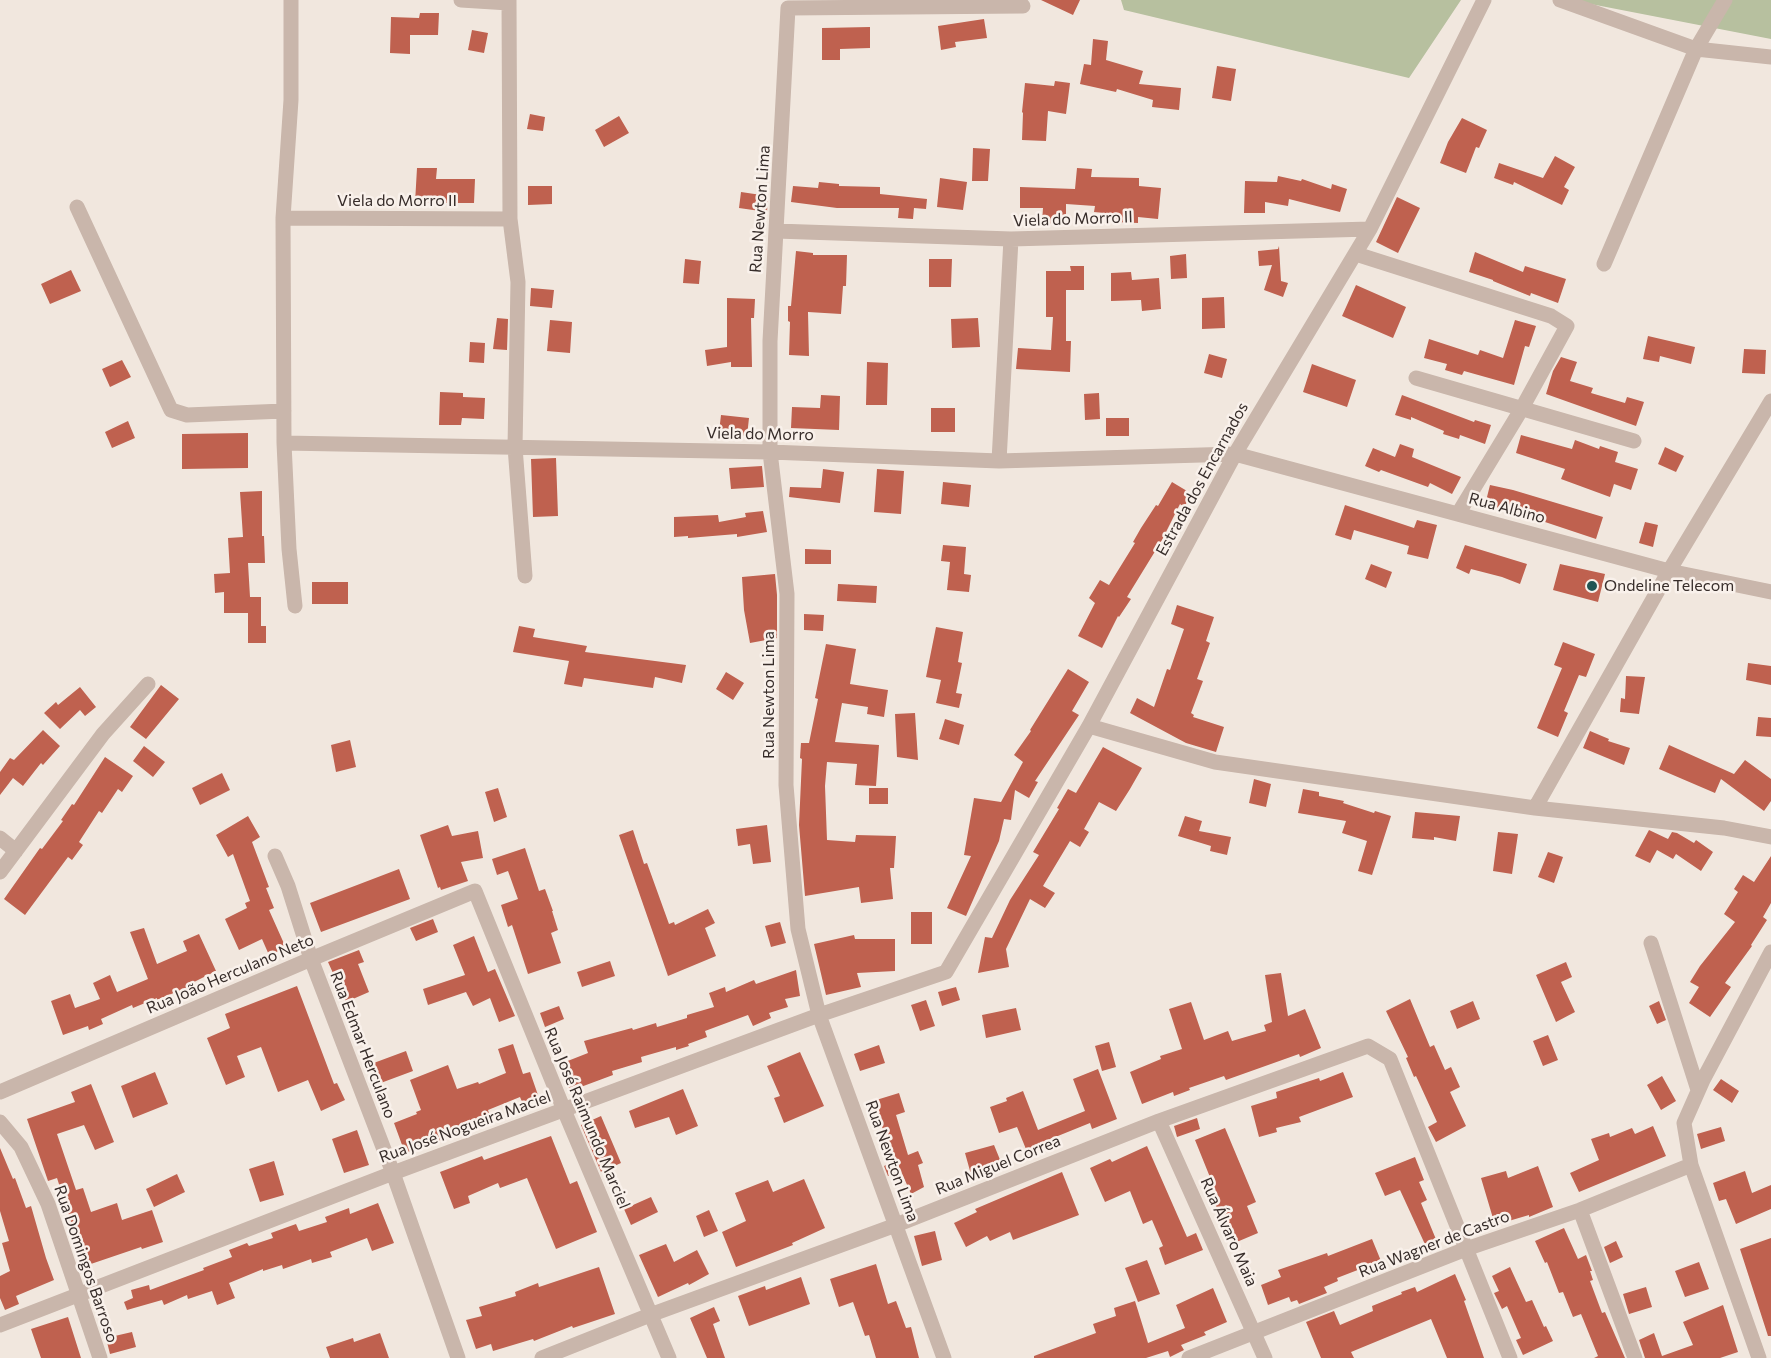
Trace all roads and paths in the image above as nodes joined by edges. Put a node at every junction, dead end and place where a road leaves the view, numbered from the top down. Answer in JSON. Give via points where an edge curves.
{"nodes":[{"id":1,"x":291,"y":0,"type":"edge"},
{"id":2,"x":461,"y":0,"type":"edge"},
{"id":3,"x":1484,"y":0,"type":"edge"},
{"id":4,"x":1560,"y":0,"type":"edge"},
{"id":5,"x":1725,"y":0,"type":"edge"},
{"id":6,"x":509,"y":2,"type":"edge"},
{"id":7,"x":1023,"y":6,"type":"dead end"},
{"id":8,"x":1696,"y":49,"type":"junction"},
{"id":9,"x":1771,"y":57,"type":"edge"},
{"id":10,"x":77,"y":207,"type":"dead end"},
{"id":11,"x":283,"y":218,"type":"junction"},
{"id":12,"x":510,"y":219,"type":"junction"},
{"id":13,"x":1370,"y":229,"type":"junction"},
{"id":14,"x":776,"y":231,"type":"junction"},
{"id":15,"x":1011,"y":239,"type":"junction"},
{"id":16,"x":1356,"y":254,"type":"junction"},
{"id":17,"x":1605,"y":264,"type":"dead end"},
{"id":18,"x":1416,"y":378,"type":"dead end"},
{"id":19,"x":1771,"y":401,"type":"edge"},
{"id":20,"x":1521,"y":410,"type":"junction"},
{"id":21,"x":284,"y":411,"type":"junction"},
{"id":22,"x":1635,"y":441,"type":"dead end"},
{"id":23,"x":284,"y":443,"type":"junction"},
{"id":24,"x":515,"y":447,"type":"junction"},
{"id":25,"x":770,"y":452,"type":"junction"},
{"id":26,"x":1235,"y":454,"type":"junction"},
{"id":27,"x":999,"y":461,"type":"junction"},
{"id":28,"x":1458,"y":514,"type":"junction"},
{"id":29,"x":1669,"y":570,"type":"junction"},
{"id":30,"x":525,"y":576,"type":"dead end"},
{"id":31,"x":1771,"y":592,"type":"edge"},
{"id":32,"x":296,"y":606,"type":"dead end"},
{"id":33,"x":148,"y":684,"type":"dead end"},
{"id":34,"x":1089,"y":726,"type":"junction"},
{"id":35,"x":1535,"y":808,"type":"junction"},
{"id":36,"x":1771,"y":837,"type":"edge"},
{"id":37,"x":0,"y":838,"type":"edge"},
{"id":38,"x":16,"y":851,"type":"junction"},
{"id":39,"x":274,"y":856,"type":"dead end"},
{"id":40,"x":0,"y":872,"type":"edge"},
{"id":41,"x":475,"y":891,"type":"joint"},
{"id":42,"x":1651,"y":943,"type":"dead end"},
{"id":43,"x":1771,"y":952,"type":"edge"},
{"id":44,"x":311,"y":958,"type":"junction"},
{"id":45,"x":946,"y":972,"type":"joint"},
{"id":46,"x":819,"y":1015,"type":"junction"},
{"id":47,"x":1698,"y":1090,"type":"junction"},
{"id":48,"x":0,"y":1092,"type":"edge"},
{"id":49,"x":564,"y":1110,"type":"junction"},
{"id":50,"x":1159,"y":1121,"type":"junction"},
{"id":51,"x":0,"y":1122,"type":"edge"},
{"id":52,"x":1691,"y":1165,"type":"junction"},
{"id":53,"x":393,"y":1173,"type":"junction"},
{"id":54,"x":1580,"y":1210,"type":"junction"},
{"id":55,"x":896,"y":1225,"type":"junction"},
{"id":56,"x":1466,"y":1249,"type":"junction"},
{"id":57,"x":79,"y":1295,"type":"junction"},
{"id":58,"x":650,"y":1316,"type":"junction"},
{"id":59,"x":0,"y":1325,"type":"edge"},
{"id":60,"x":1255,"y":1333,"type":"junction"},
{"id":61,"x":100,"y":1358,"type":"edge"},
{"id":62,"x":458,"y":1358,"type":"edge"},
{"id":63,"x":542,"y":1358,"type":"edge"},
{"id":64,"x":669,"y":1358,"type":"edge"},
{"id":65,"x":944,"y":1358,"type":"edge"},
{"id":66,"x":1189,"y":1358,"type":"edge"},
{"id":67,"x":1265,"y":1358,"type":"edge"},
{"id":68,"x":1510,"y":1358,"type":"edge"},
{"id":69,"x":1635,"y":1358,"type":"edge"},
{"id":70,"x":1759,"y":1358,"type":"edge"}],
"edges":[{"from":1,"to":11,"type":"street","via":[[291,100]]},
{"from":2,"to":6,"type":"street"},
{"from":3,"to":13,"type":"street","name":"Estrada dos Encarnados"},
{"from":4,"to":8,"type":"street"},
{"from":5,"to":8,"type":"street"},
{"from":6,"to":12,"type":"street"},
{"from":7,"to":14,"type":"street","name":"Rua Newton Lima","via":[[788,8]]},
{"from":8,"to":9,"type":"street"},
{"from":8,"to":17,"type":"street"},
{"from":10,"to":21,"type":"street","via":[[171,410],[187,415]]},
{"from":11,"to":12,"type":"street","name":"Viela do Morro II"},
{"from":11,"to":21,"type":"street"},
{"from":12,"to":24,"type":"street","via":[[518,282]]},
{"from":13,"to":15,"type":"street","name":"Viela do Morro II"},
{"from":13,"to":16,"type":"street","name":"Estrada dos Encarnados"},
{"from":14,"to":15,"type":"street","name":"Viela do Morro II"},
{"from":14,"to":25,"type":"street","name":"Rua Newton Lima","via":[[770,341]]},
{"from":15,"to":27,"type":"street"},
{"from":16,"to":20,"type":"street","via":[[1551,316],[1567,326]]},
{"from":16,"to":26,"type":"street","name":"Estrada dos Encarnados"},
{"from":18,"to":20,"type":"street"},
{"from":19,"to":29,"type":"street"},
{"from":20,"to":22,"type":"street"},
{"from":20,"to":28,"type":"street"},
{"from":21,"to":23,"type":"street"},
{"from":23,"to":24,"type":"street","name":"Viela do Morro"},
{"from":23,"to":32,"type":"street"},
{"from":24,"to":25,"type":"street","name":"Viela do Morro"},
{"from":24,"to":30,"type":"street"},
{"from":25,"to":27,"type":"street","name":"Viela do Morro"},
{"from":25,"to":46,"type":"street","name":"Rua Newton Lima","via":[[787,594],[786,785],[798,929]]},
{"from":26,"to":27,"type":"street","name":"Viela do Morro"},
{"from":26,"to":28,"type":"street","name":"Rua Albino"},
{"from":26,"to":34,"type":"street","name":"Estrada dos Encarnados"},
{"from":28,"to":29,"type":"street","name":"Rua Albino"},
{"from":29,"to":31,"type":"street","name":"Rua Albino"},
{"from":29,"to":35,"type":"street"},
{"from":33,"to":38,"type":"street","via":[[103,734]]},
{"from":34,"to":35,"type":"street","via":[[1215,762]]},
{"from":34,"to":45,"type":"street","name":"Estrada dos Encarnados"},
{"from":35,"to":36,"type":"street","via":[[1724,828]]},
{"from":37,"to":38,"type":"street"},
{"from":38,"to":40,"type":"street"},
{"from":39,"to":44,"type":"street","name":"Rua Edmar Herculano"},
{"from":41,"to":44,"type":"street","name":"Rua João Herculano Neto"},
{"from":41,"to":49,"type":"street","name":"Rua José Raimundo Marciel"},
{"from":42,"to":47,"type":"street"},
{"from":43,"to":47,"type":"street"},
{"from":44,"to":48,"type":"street","name":"Rua João Herculano Neto"},
{"from":44,"to":53,"type":"street","name":"Rua Edmar Herculano"},
{"from":45,"to":46,"type":"street","name":"Rua José Nogueira Maciel"},
{"from":46,"to":49,"type":"street","name":"Rua José Nogueira Maciel"},
{"from":46,"to":55,"type":"street","name":"Rua Newton Lima"},
{"from":47,"to":52,"type":"street","via":[[1684,1123]]},
{"from":49,"to":53,"type":"street","name":"Rua José Nogueira Maciel"},
{"from":49,"to":58,"type":"street","name":"Rua José Raimundo Marciel"},
{"from":50,"to":55,"type":"street","name":"Rua Miguel Correa"},
{"from":50,"to":56,"type":"street","name":"Rua Miguel Correa","via":[[1368,1046],[1390,1059]]},
{"from":50,"to":60,"type":"street","name":"Rua Álvaro Maia"},
{"from":51,"to":57,"type":"street","name":"Rua Domingos Barroso","via":[[21,1148],[48,1204]]},
{"from":52,"to":54,"type":"street","name":"Rua Wagner de Castro"},
{"from":52,"to":70,"type":"street"},
{"from":53,"to":57,"type":"street","name":"Rua José Nogueira Maciel"},
{"from":53,"to":62,"type":"street","name":"Rua Edmar Herculano"},
{"from":54,"to":56,"type":"street","name":"Rua Wagner de Castro"},
{"from":54,"to":69,"type":"street"},
{"from":55,"to":58,"type":"street","name":"Rua Miguel Correa"},
{"from":55,"to":65,"type":"street","name":"Rua Newton Lima"},
{"from":56,"to":60,"type":"street","name":"Rua Wagner de Castro"},
{"from":56,"to":68,"type":"street"},
{"from":57,"to":59,"type":"street","name":"Rua José Nogueira Maciel"},
{"from":57,"to":61,"type":"street","name":"Rua Domingos Barroso"},
{"from":58,"to":63,"type":"street","name":"Rua Miguel Correa"},
{"from":58,"to":64,"type":"street","name":"Rua José Raimundo Marciel"},
{"from":60,"to":66,"type":"street","name":"Rua Wagner de Castro"},
{"from":60,"to":67,"type":"street","name":"Rua Álvaro Maia"}]}
